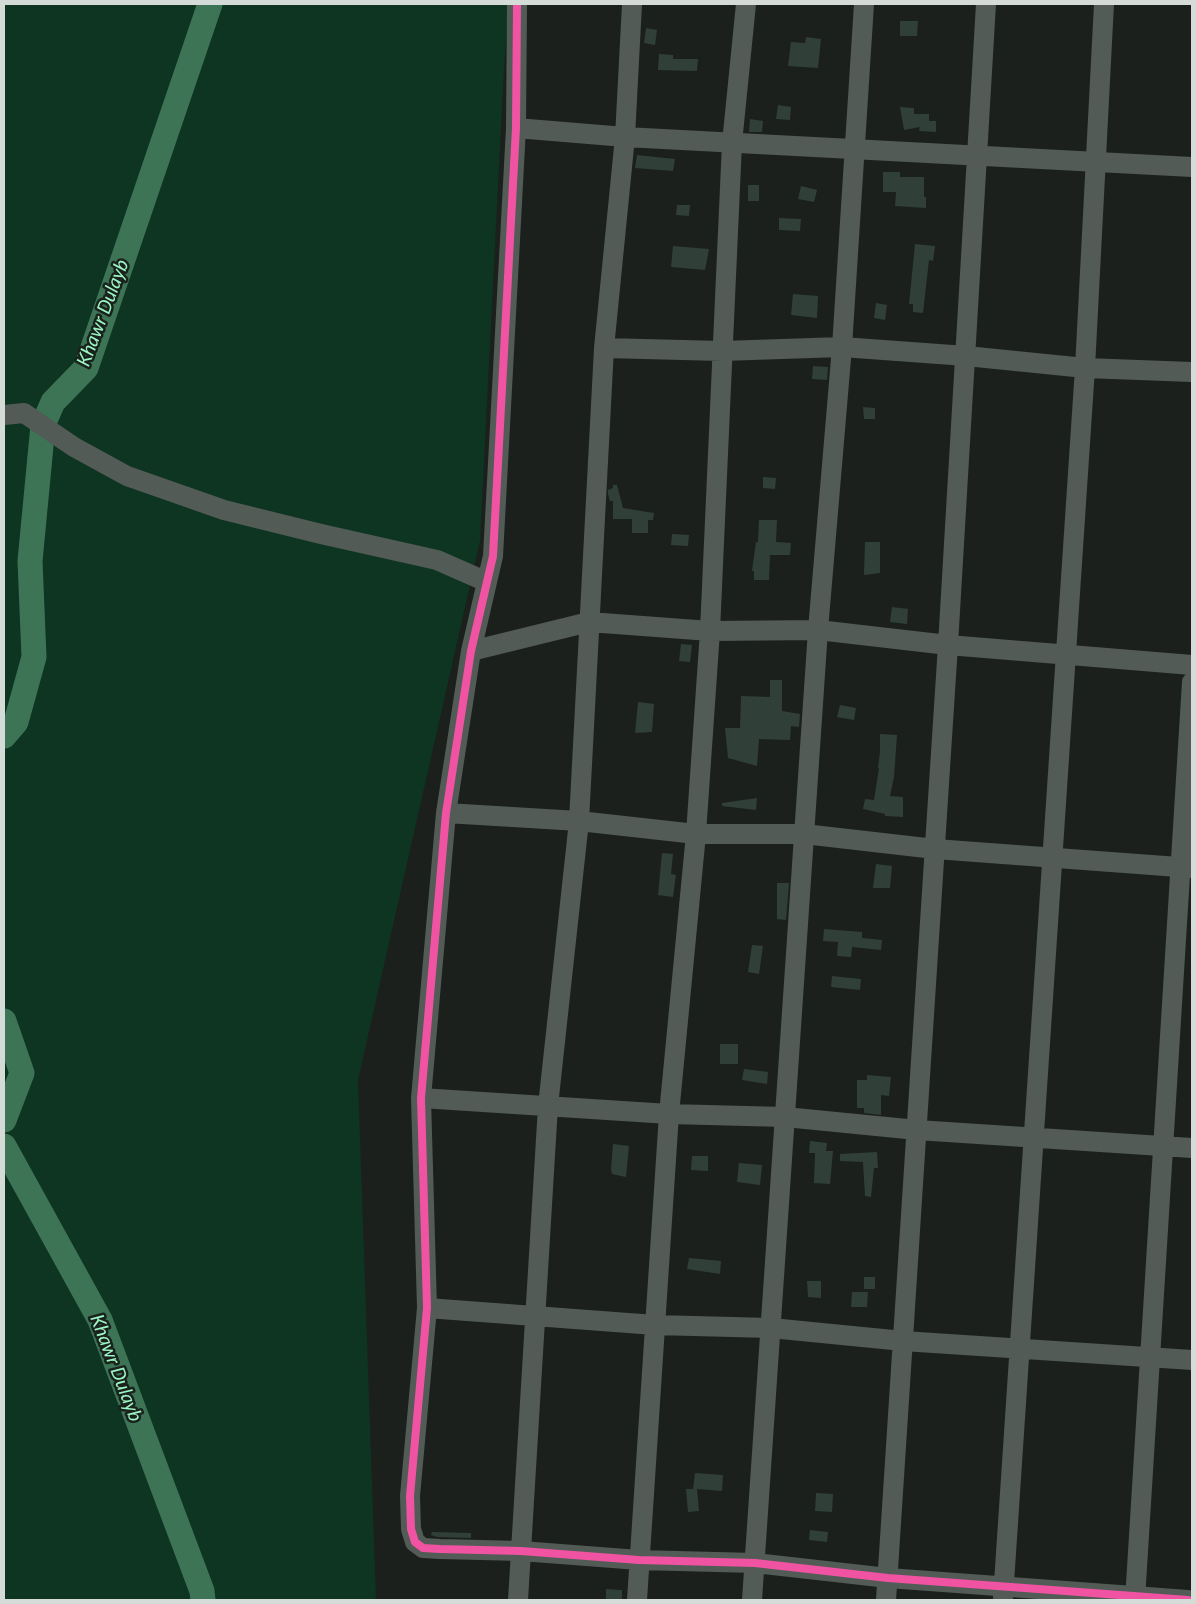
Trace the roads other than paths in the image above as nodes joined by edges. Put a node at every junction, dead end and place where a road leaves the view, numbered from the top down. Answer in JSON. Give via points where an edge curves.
{"nodes":[{"id":1,"x":517,"y":4,"type":"edge"},
{"id":2,"x":632,"y":4,"type":"edge"},
{"id":3,"x":746,"y":4,"type":"edge"},
{"id":4,"x":864,"y":4,"type":"edge"},
{"id":5,"x":986,"y":4,"type":"edge"},
{"id":6,"x":1104,"y":4,"type":"edge"},
{"id":7,"x":516,"y":128,"type":"junction"},
{"id":8,"x":625,"y":137,"type":"junction"},
{"id":9,"x":732,"y":143,"type":"junction"},
{"id":10,"x":855,"y":148,"type":"junction"},
{"id":11,"x":978,"y":156,"type":"junction"},
{"id":12,"x":1096,"y":162,"type":"junction"},
{"id":13,"x":1192,"y":167,"type":"edge"},
{"id":14,"x":842,"y":347,"type":"junction"},
{"id":15,"x":604,"y":348,"type":"junction"},
{"id":16,"x":722,"y":351,"type":"junction"},
{"id":17,"x":966,"y":356,"type":"junction"},
{"id":18,"x":1085,"y":368,"type":"junction"},
{"id":19,"x":1192,"y":372,"type":"edge"},
{"id":20,"x":4,"y":415,"type":"edge"},
{"id":21,"x":487,"y":582,"type":"junction"},
{"id":22,"x":590,"y":622,"type":"junction"},
{"id":23,"x":818,"y":630,"type":"junction"},
{"id":24,"x":710,"y":632,"type":"junction"},
{"id":25,"x":948,"y":645,"type":"junction"},
{"id":26,"x":471,"y":651,"type":"junction"},
{"id":27,"x":1066,"y":655,"type":"junction"},
{"id":28,"x":1192,"y":665,"type":"edge"},
{"id":29,"x":1192,"y":682,"type":"edge"},
{"id":30,"x":446,"y":813,"type":"junction"},
{"id":31,"x":579,"y":821,"type":"junction"},
{"id":32,"x":696,"y":834,"type":"junction"},
{"id":33,"x":804,"y":834,"type":"junction"},
{"id":34,"x":935,"y":849,"type":"junction"},
{"id":35,"x":1052,"y":858,"type":"junction"},
{"id":36,"x":1186,"y":867,"type":"edge"},
{"id":37,"x":421,"y":1098,"type":"junction"},
{"id":38,"x":548,"y":1106,"type":"junction"},
{"id":39,"x":669,"y":1114,"type":"junction"},
{"id":40,"x":785,"y":1117,"type":"junction"},
{"id":41,"x":917,"y":1130,"type":"junction"},
{"id":42,"x":1034,"y":1138,"type":"junction"},
{"id":43,"x":1163,"y":1147,"type":"junction"},
{"id":44,"x":1192,"y":1148,"type":"edge"},
{"id":45,"x":427,"y":1308,"type":"junction"},
{"id":46,"x":535,"y":1317,"type":"junction"},
{"id":47,"x":655,"y":1325,"type":"junction"},
{"id":48,"x":771,"y":1328,"type":"junction"},
{"id":49,"x":903,"y":1341,"type":"junction"},
{"id":50,"x":1020,"y":1349,"type":"junction"},
{"id":51,"x":1150,"y":1357,"type":"junction"},
{"id":52,"x":1192,"y":1360,"type":"edge"},
{"id":53,"x":521,"y":1551,"type":"junction"},
{"id":54,"x":639,"y":1560,"type":"junction"},
{"id":55,"x":755,"y":1563,"type":"junction"},
{"id":56,"x":888,"y":1578,"type":"junction"},
{"id":57,"x":1004,"y":1594,"type":"edge"},
{"id":58,"x":1135,"y":1598,"type":"edge"},
{"id":59,"x":518,"y":1600,"type":"edge"},
{"id":60,"x":637,"y":1600,"type":"edge"},
{"id":61,"x":752,"y":1600,"type":"edge"},
{"id":62,"x":886,"y":1600,"type":"edge"},
{"id":63,"x":1188,"y":1600,"type":"edge"}],
"edges":[{"from":1,"to":7,"type":"street"},
{"from":2,"to":8,"type":"street"},
{"from":3,"to":9,"type":"street"},
{"from":4,"to":10,"type":"street"},
{"from":5,"to":11,"type":"street"},
{"from":6,"to":12,"type":"street"},
{"from":7,"to":8,"type":"street"},
{"from":7,"to":21,"type":"street","via":[[492,556]]},
{"from":8,"to":9,"type":"street"},
{"from":8,"to":15,"type":"street"},
{"from":9,"to":10,"type":"street"},
{"from":9,"to":16,"type":"street"},
{"from":10,"to":11,"type":"street"},
{"from":10,"to":14,"type":"street"},
{"from":11,"to":12,"type":"street"},
{"from":11,"to":17,"type":"street"},
{"from":12,"to":13,"type":"street"},
{"from":12,"to":18,"type":"street"},
{"from":14,"to":16,"type":"street"},
{"from":14,"to":17,"type":"street"},
{"from":14,"to":23,"type":"street"},
{"from":15,"to":16,"type":"street"},
{"from":15,"to":22,"type":"street"},
{"from":16,"to":24,"type":"street"},
{"from":17,"to":18,"type":"street"},
{"from":17,"to":25,"type":"street"},
{"from":18,"to":19,"type":"street"},
{"from":18,"to":27,"type":"street"},
{"from":20,"to":21,"type":"street","via":[[24,413],[74,447],[127,476],[224,510],[437,560]]},
{"from":21,"to":26,"type":"street"},
{"from":22,"to":24,"type":"street"},
{"from":22,"to":26,"type":"street"},
{"from":22,"to":31,"type":"street"},
{"from":23,"to":24,"type":"street"},
{"from":23,"to":25,"type":"street"},
{"from":23,"to":33,"type":"street"},
{"from":24,"to":32,"type":"street"},
{"from":25,"to":27,"type":"street"},
{"from":25,"to":34,"type":"street"},
{"from":26,"to":30,"type":"street"},
{"from":27,"to":28,"type":"street"},
{"from":27,"to":35,"type":"street"},
{"from":29,"to":36,"type":"street"},
{"from":30,"to":31,"type":"street"},
{"from":30,"to":37,"type":"street"},
{"from":31,"to":32,"type":"street"},
{"from":31,"to":38,"type":"street"},
{"from":32,"to":33,"type":"street"},
{"from":32,"to":39,"type":"street"},
{"from":33,"to":34,"type":"street"},
{"from":33,"to":40,"type":"street"},
{"from":34,"to":35,"type":"street"},
{"from":34,"to":41,"type":"street"},
{"from":35,"to":36,"type":"street"},
{"from":35,"to":42,"type":"street"},
{"from":36,"to":43,"type":"street"},
{"from":37,"to":38,"type":"street"},
{"from":37,"to":45,"type":"street"},
{"from":38,"to":39,"type":"street"},
{"from":38,"to":46,"type":"street"},
{"from":39,"to":40,"type":"street"},
{"from":39,"to":47,"type":"street"},
{"from":40,"to":41,"type":"street"},
{"from":40,"to":48,"type":"street"},
{"from":41,"to":42,"type":"street"},
{"from":41,"to":49,"type":"street"},
{"from":42,"to":43,"type":"street"},
{"from":42,"to":50,"type":"street"},
{"from":43,"to":44,"type":"street"},
{"from":43,"to":51,"type":"street"},
{"from":45,"to":46,"type":"street"},
{"from":45,"to":53,"type":"street","via":[[410,1496],[411,1529],[415,1542],[423,1548]]},
{"from":46,"to":47,"type":"street"},
{"from":46,"to":53,"type":"street"},
{"from":47,"to":48,"type":"street"},
{"from":47,"to":54,"type":"street"},
{"from":48,"to":49,"type":"street"},
{"from":48,"to":55,"type":"street"},
{"from":49,"to":50,"type":"street"},
{"from":49,"to":56,"type":"street"},
{"from":50,"to":51,"type":"street"},
{"from":50,"to":57,"type":"street"},
{"from":51,"to":52,"type":"street"},
{"from":51,"to":58,"type":"street"},
{"from":53,"to":54,"type":"street"},
{"from":53,"to":59,"type":"street"},
{"from":54,"to":55,"type":"street"},
{"from":54,"to":60,"type":"street"},
{"from":55,"to":56,"type":"street"},
{"from":55,"to":61,"type":"street"},
{"from":56,"to":57,"type":"street"},
{"from":56,"to":62,"type":"street"},
{"from":57,"to":58,"type":"street"},
{"from":58,"to":63,"type":"street"}]}
